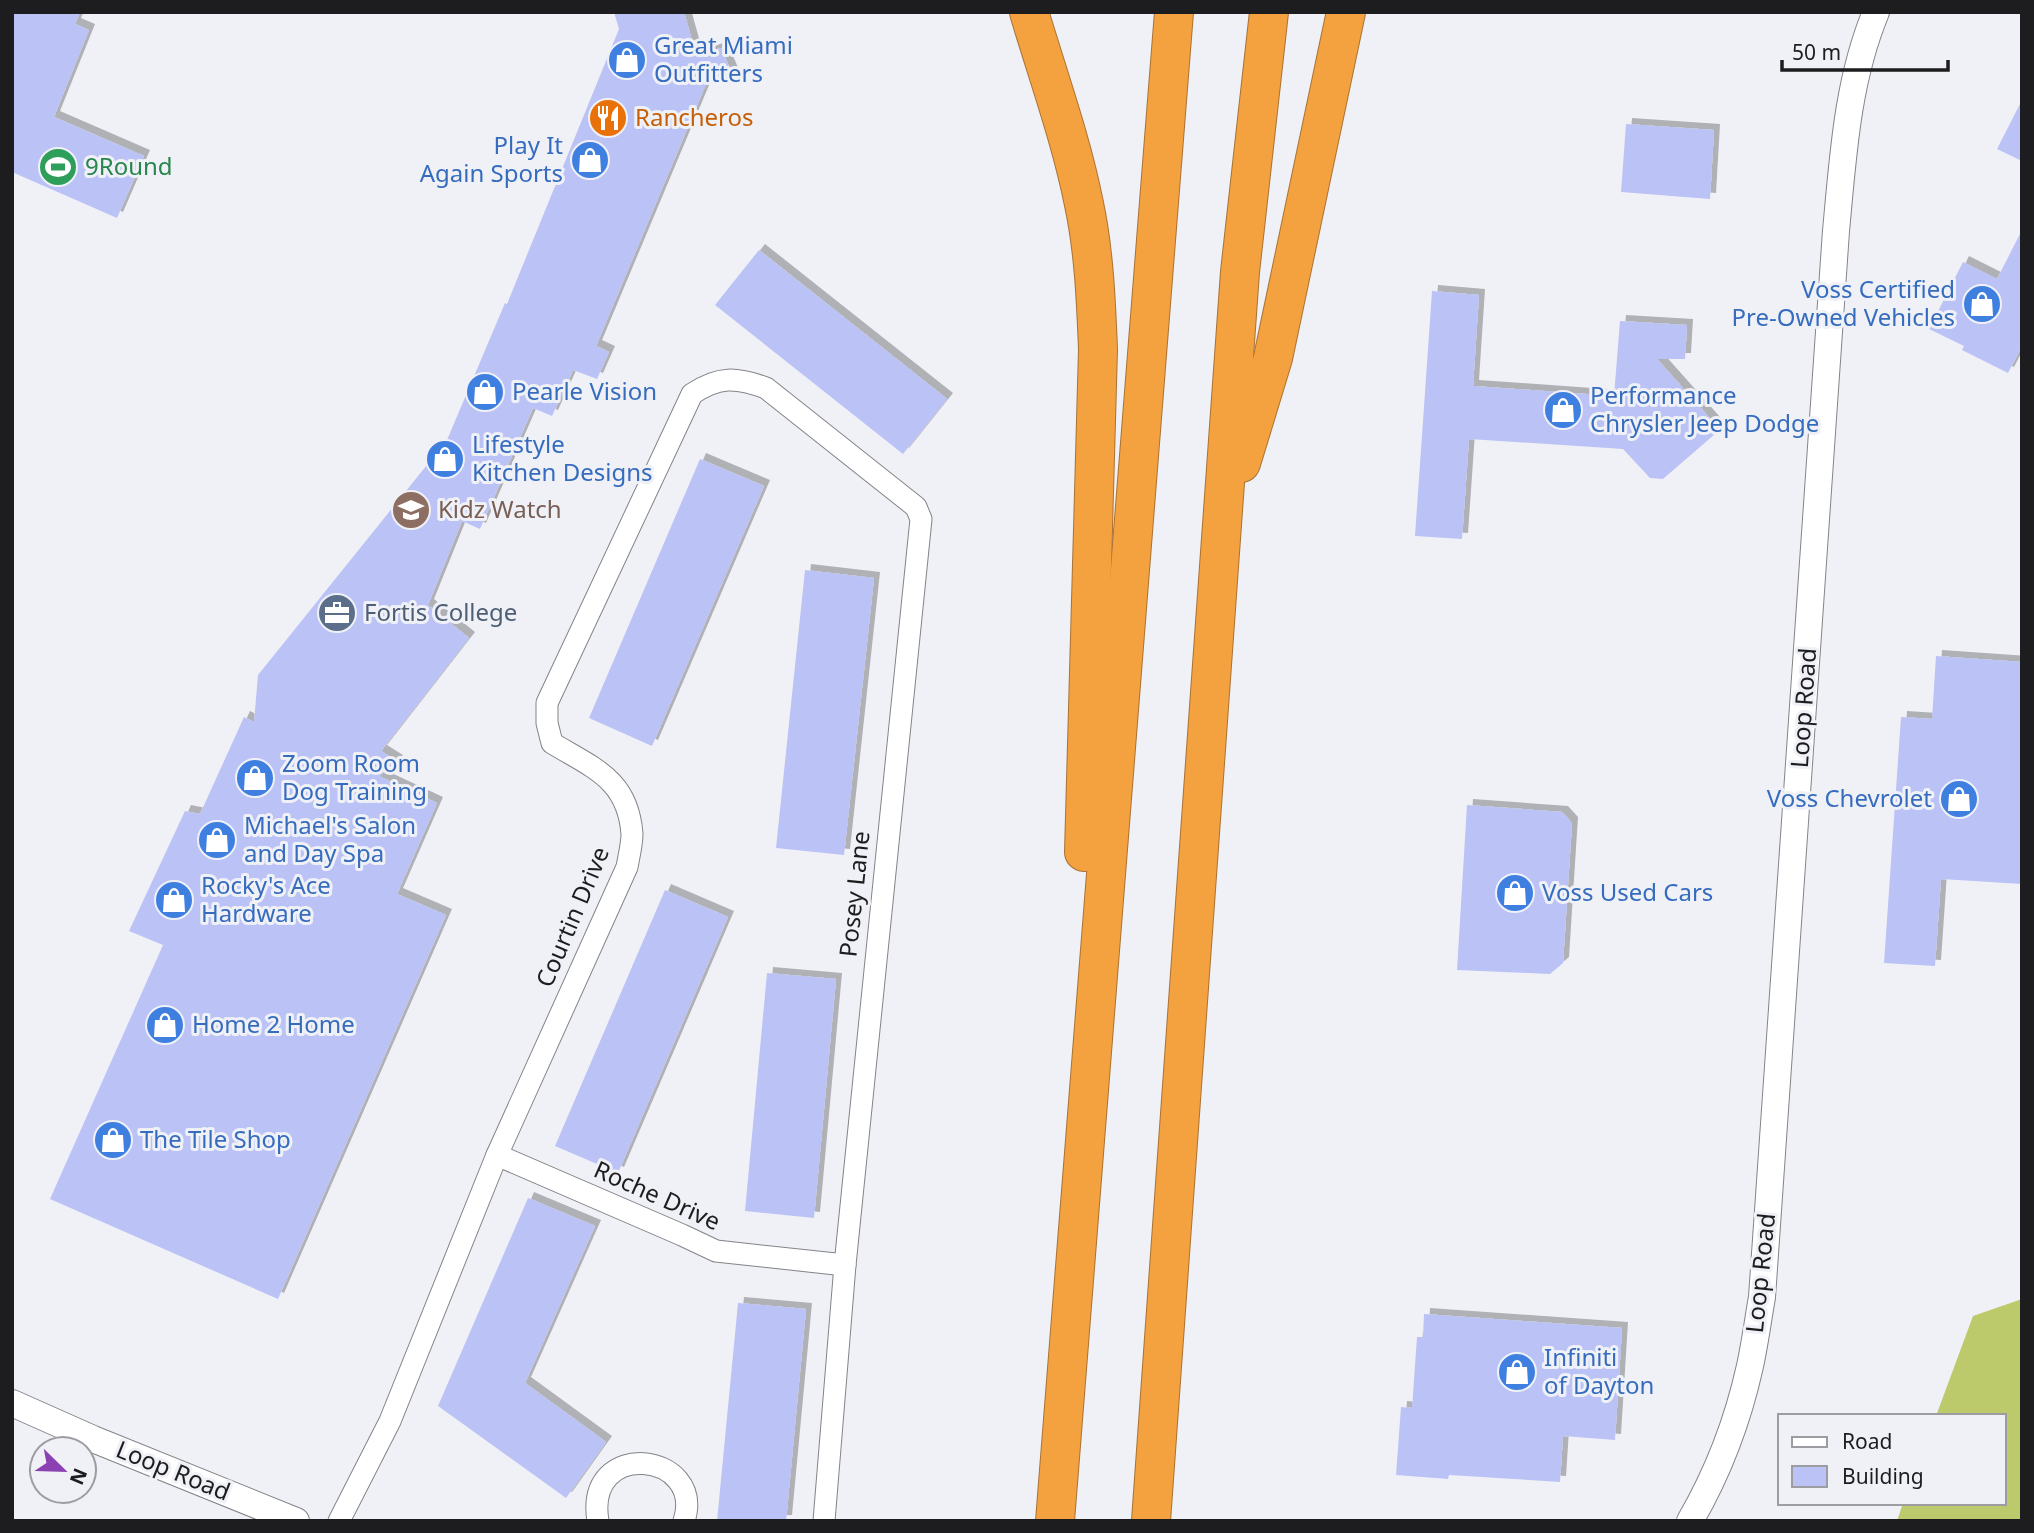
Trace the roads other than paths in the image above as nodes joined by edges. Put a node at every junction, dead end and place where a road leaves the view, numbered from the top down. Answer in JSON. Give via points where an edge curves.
{"nodes":[{"id":1,"x":1029,"y":12,"type":"edge"},
{"id":2,"x":1174,"y":12,"type":"edge"},
{"id":3,"x":1269,"y":12,"type":"edge"},
{"id":4,"x":1346,"y":12,"type":"edge"},
{"id":5,"x":1875,"y":12,"type":"edge"},
{"id":6,"x":725,"y":379,"type":"joint"},
{"id":7,"x":1220,"y":532,"type":"junction"},
{"id":8,"x":497,"y":1155,"type":"junction"},
{"id":9,"x":845,"y":1265,"type":"junction"},
{"id":10,"x":1070,"y":1332,"type":"junction"},
{"id":11,"x":12,"y":1403,"type":"edge"},
{"id":12,"x":296,"y":1521,"type":"edge"},
{"id":13,"x":339,"y":1521,"type":"edge"},
{"id":14,"x":598,"y":1521,"type":"edge"},
{"id":15,"x":684,"y":1521,"type":"edge"},
{"id":16,"x":824,"y":1521,"type":"edge"},
{"id":17,"x":1055,"y":1521,"type":"edge"},
{"id":18,"x":1151,"y":1521,"type":"edge"},
{"id":19,"x":1690,"y":1521,"type":"edge"}],
"edges":[{"from":1,"to":10,"type":"highway","via":[[1085,205],[1098,348]]},
{"from":2,"to":10,"type":"highway"},
{"from":3,"to":7,"type":"highway","via":[[1240,272]]},
{"from":4,"to":7,"type":"highway","via":[[1273,358]]},
{"from":5,"to":19,"type":"street","name":"Loop Road","via":[[1855,77],[1836,230],[1762,1297],[1737,1416]]},
{"from":6,"to":8,"type":"street","name":"Courtin Drive","via":[[692,394],[547,703],[552,743],[610,779],[624,799],[632,834],[627,867]]},
{"from":6,"to":9,"type":"street","name":"Posey Lane","via":[[746,380],[766,388],[916,507],[921,519]]},
{"from":7,"to":18,"type":"highway"},
{"from":8,"to":9,"type":"street","name":"Roche Drive","via":[[716,1251]]},
{"from":8,"to":13,"type":"street","name":"Courtin Drive","via":[[390,1421]]},
{"from":9,"to":16,"type":"street","name":"Posey Lane"},
{"from":10,"to":17,"type":"highway"},
{"from":11,"to":12,"type":"street","name":"Loop Road"},
{"from":14,"to":15,"type":"street","via":[[596,1505],[607,1478],[631,1463],[646,1462],[672,1474],[682,1486],[687,1501]]}]}
